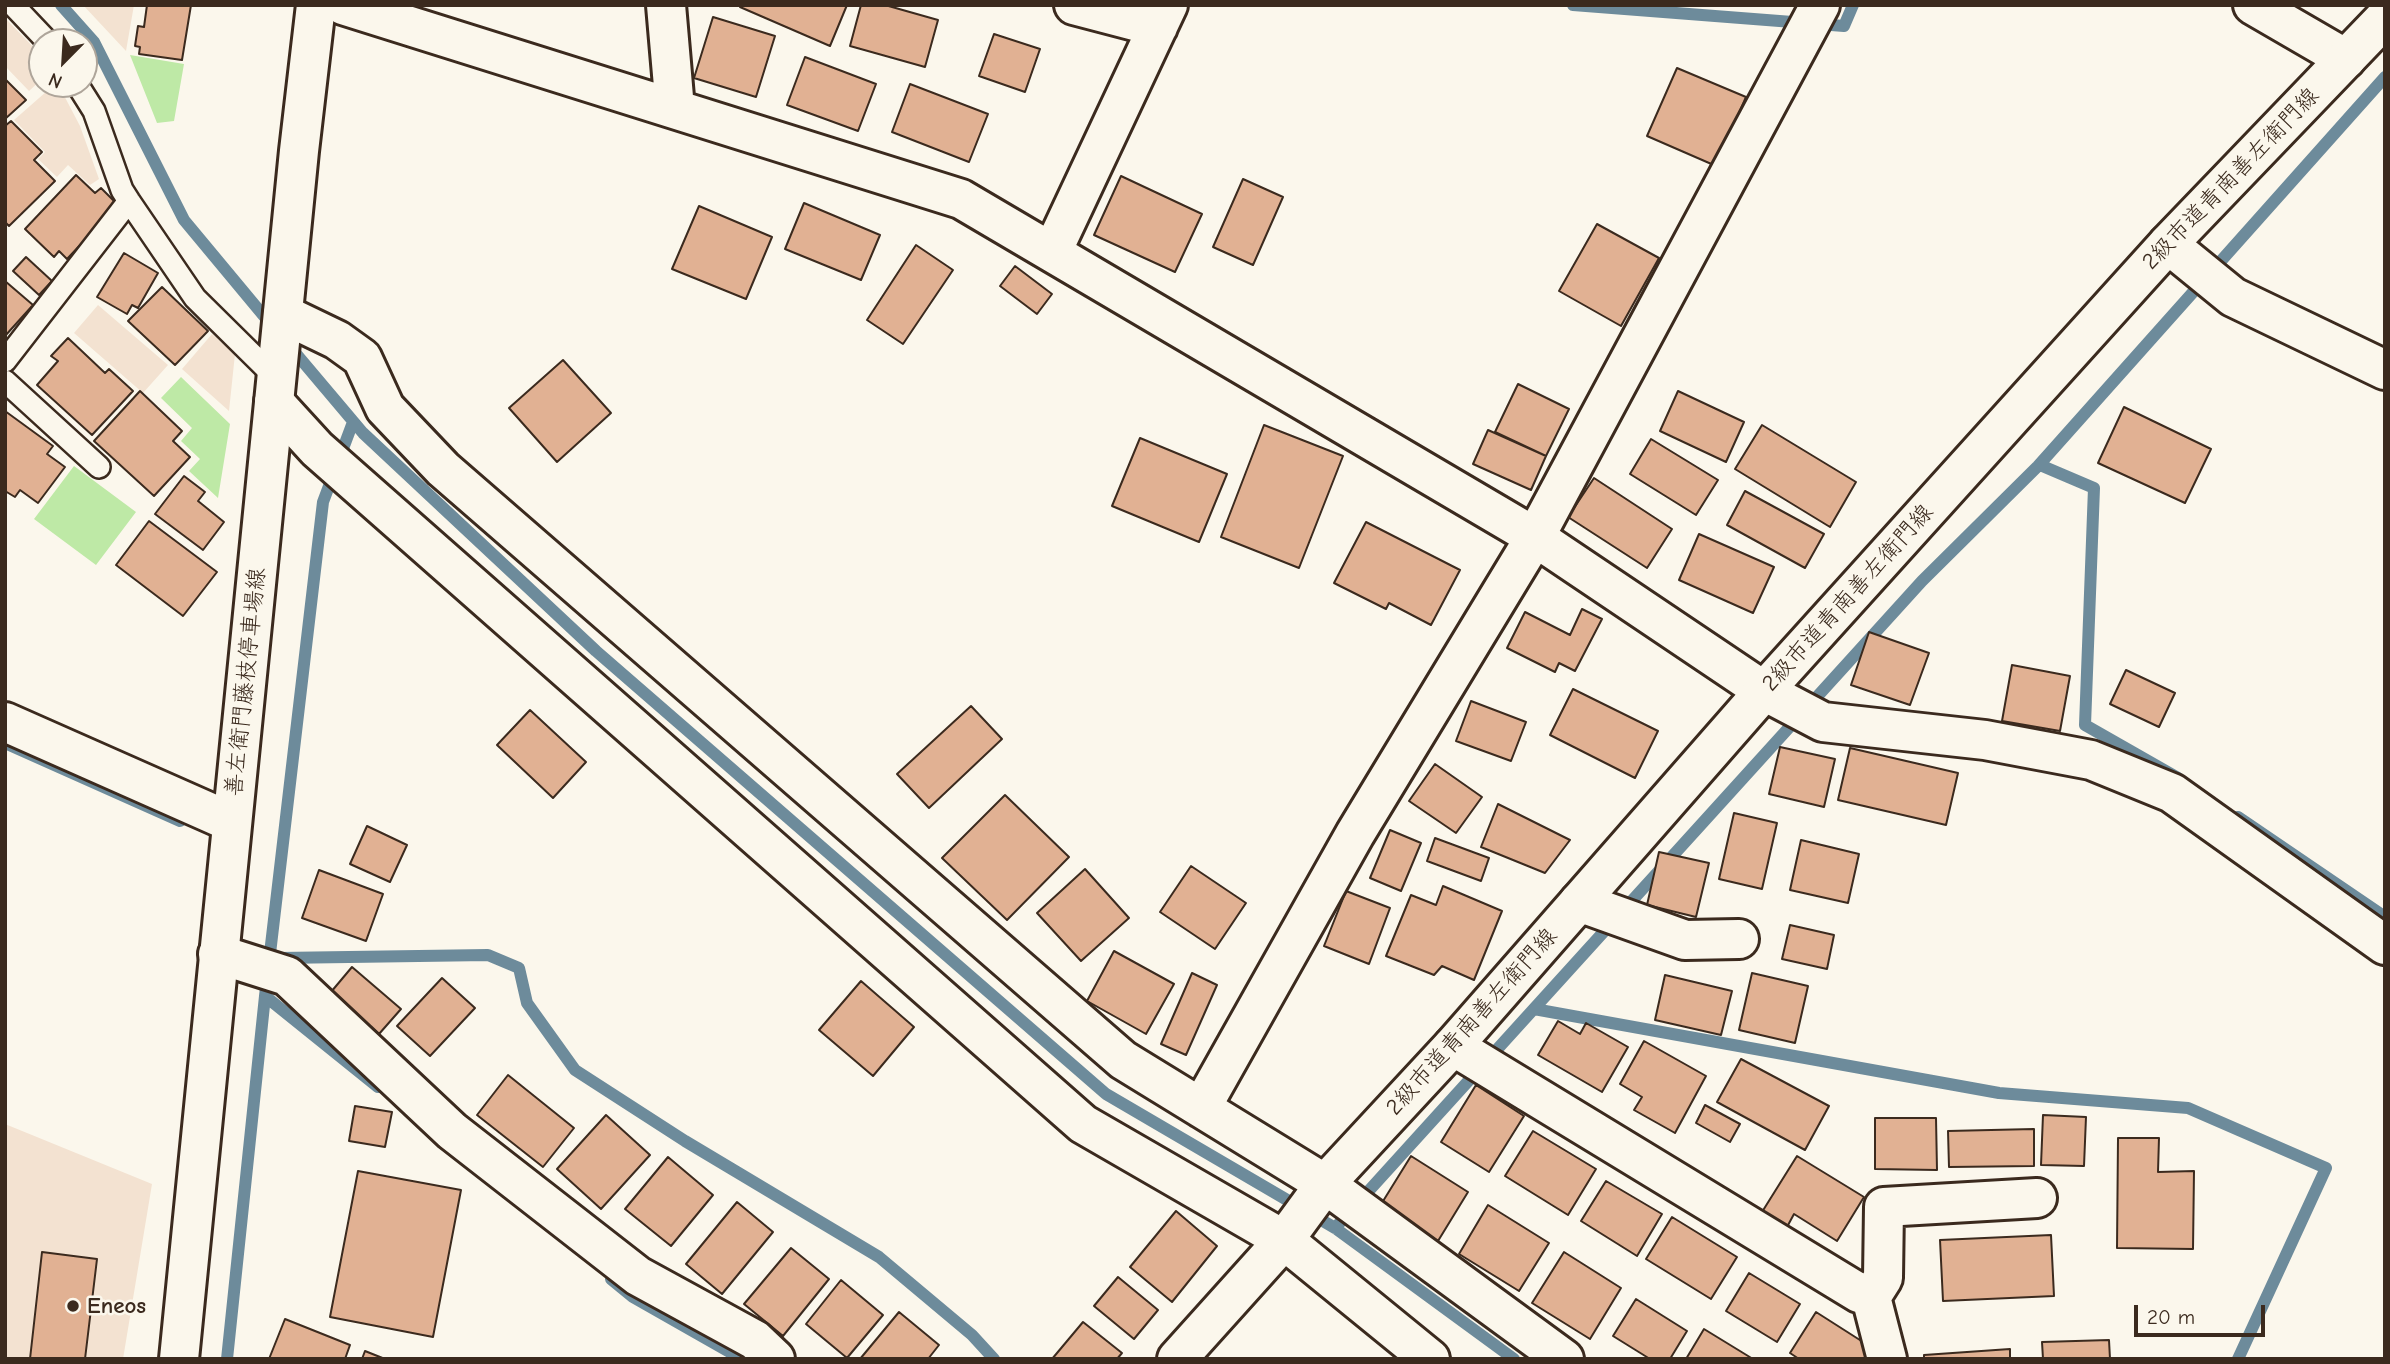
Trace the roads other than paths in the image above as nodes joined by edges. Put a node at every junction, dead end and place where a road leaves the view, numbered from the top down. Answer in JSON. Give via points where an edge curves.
{"nodes":[{"id":1,"x":13,"y":5,"type":"edge"},
{"id":2,"x":316,"y":5,"type":"edge"},
{"id":3,"x":342,"y":5,"type":"edge"},
{"id":4,"x":666,"y":5,"type":"edge"},
{"id":5,"x":1074,"y":5,"type":"edge"},
{"id":6,"x":1820,"y":5,"type":"edge"},
{"id":7,"x":2253,"y":5,"type":"edge"},
{"id":8,"x":1163,"y":16,"type":"edge"},
{"id":9,"x":2385,"y":18,"type":"edge"},
{"id":10,"x":35,"y":28,"type":"edge"},
{"id":11,"x":2346,"y":59,"type":"junction"},
{"id":12,"x":86,"y":98,"type":"edge"},
{"id":13,"x":675,"y":109,"type":"junction"},
{"id":14,"x":129,"y":201,"type":"junction"},
{"id":15,"x":2168,"y":244,"type":"junction"},
{"id":16,"x":1052,"y":252,"type":"junction"},
{"id":17,"x":277,"y":353,"type":"junction"},
{"id":18,"x":5,"y":361,"type":"edge"},
{"id":19,"x":2385,"y":370,"type":"edge"},
{"id":20,"x":5,"y":381,"type":"edge"},
{"id":21,"x":99,"y":467,"type":"dead end"},
{"id":22,"x":1535,"y":537,"type":"junction"},
{"id":23,"x":1764,"y":691,"type":"junction"},
{"id":24,"x":5,"y":723,"type":"edge"},
{"id":25,"x":232,"y":822,"type":"junction"},
{"id":26,"x":1579,"y":902,"type":"junction"},
{"id":27,"x":1739,"y":939,"type":"dead end"},
{"id":28,"x":2385,"y":945,"type":"edge"},
{"id":29,"x":218,"y":954,"type":"junction"},
{"id":30,"x":1453,"y":1046,"type":"junction"},
{"id":31,"x":1201,"y":1108,"type":"junction"},
{"id":32,"x":1324,"y":1186,"type":"junction"},
{"id":33,"x":2037,"y":1198,"type":"dead end"},
{"id":34,"x":1286,"y":1237,"type":"junction"},
{"id":35,"x":1871,"y":1297,"type":"junction"},
{"id":36,"x":179,"y":1359,"type":"edge"},
{"id":37,"x":775,"y":1359,"type":"edge"},
{"id":38,"x":1178,"y":1359,"type":"edge"},
{"id":39,"x":1430,"y":1359,"type":"edge"},
{"id":40,"x":1564,"y":1359,"type":"edge"},
{"id":41,"x":1887,"y":1359,"type":"edge"}],
"edges":[{"from":1,"to":10,"type":"lane"},
{"from":2,"to":17,"type":"street","name":"善左衛門藤枝停車場線"},
{"from":3,"to":13,"type":"street"},
{"from":4,"to":13,"type":"street"},
{"from":5,"to":8,"type":"street"},
{"from":6,"to":22,"type":"street"},
{"from":7,"to":11,"type":"street"},
{"from":8,"to":16,"type":"street"},
{"from":9,"to":11,"type":"street","name":"2級市道青南善左衛門線"},
{"from":11,"to":15,"type":"street","name":"2級市道青南善左衛門線"},
{"from":12,"to":14,"type":"lane"},
{"from":13,"to":16,"type":"street","via":[[961,198]]},
{"from":14,"to":17,"type":"lane","via":[[195,298],[230,333]]},
{"from":14,"to":18,"type":"lane"},
{"from":15,"to":19,"type":"street","via":[[2233,297]]},
{"from":15,"to":23,"type":"street","name":"2級市道青南善左衛門線"},
{"from":16,"to":22,"type":"street"},
{"from":17,"to":25,"type":"street","name":"善左衛門藤枝停車場線"},
{"from":17,"to":31,"type":"street","via":[[337,340],[362,358],[386,408],[443,469],[1123,1060]]},
{"from":17,"to":34,"type":"street","via":[[317,449],[1083,1124]]},
{"from":20,"to":21,"type":"lane"},
{"from":22,"to":23,"type":"street"},
{"from":22,"to":31,"type":"street","via":[[1354,834]]},
{"from":23,"to":26,"type":"street","name":"2級市道青南善左衛門線"},
{"from":23,"to":28,"type":"street","via":[[1823,722],[1985,740],[2091,760],[2172,793]]},
{"from":24,"to":25,"type":"street"},
{"from":25,"to":29,"type":"street","name":"善左衛門藤枝停車場線"},
{"from":26,"to":27,"type":"street","via":[[1685,940]]},
{"from":26,"to":30,"type":"street","name":"2級市道青南善左衛門線"},
{"from":29,"to":36,"type":"street","name":"善左衛門藤枝停車場線"},
{"from":29,"to":37,"type":"street","via":[[287,976],[452,1131],[638,1276],[755,1340]]},
{"from":30,"to":32,"type":"street","name":"2級市道青南善左衛門線"},
{"from":30,"to":35,"type":"street"},
{"from":31,"to":32,"type":"street"},
{"from":32,"to":34,"type":"street","name":"2級市道青南善左衛門線"},
{"from":32,"to":40,"type":"street"},
{"from":33,"to":35,"type":"street","via":[[1884,1207],[1883,1278]]},
{"from":34,"to":38,"type":"street"},
{"from":34,"to":39,"type":"street"},
{"from":35,"to":41,"type":"street"}]}
